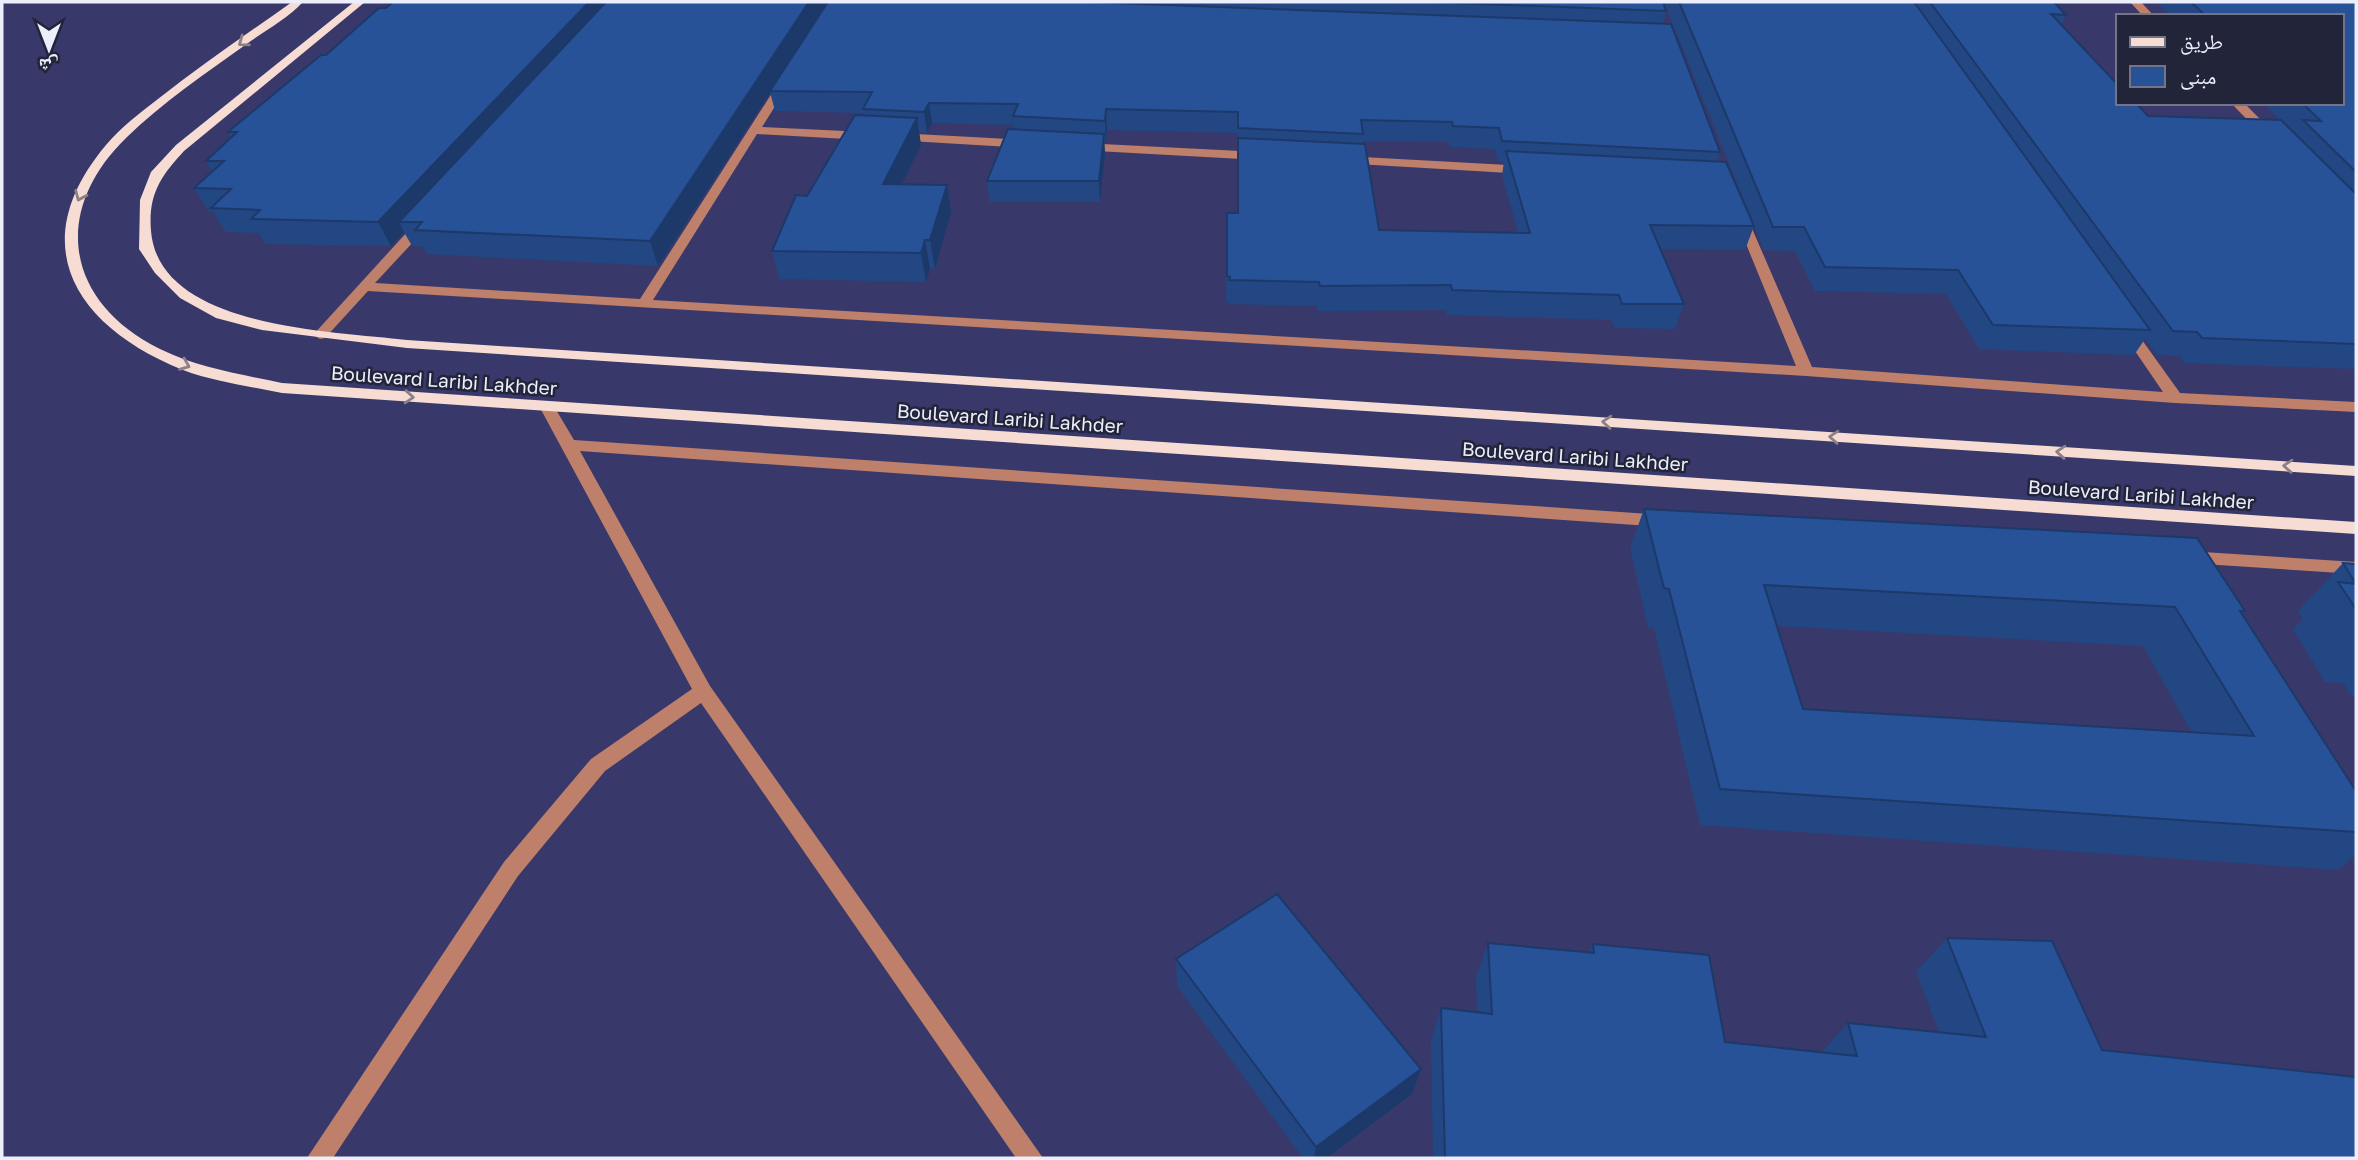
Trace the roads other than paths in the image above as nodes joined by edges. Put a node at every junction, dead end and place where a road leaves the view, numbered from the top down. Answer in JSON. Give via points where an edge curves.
{"nodes":[{"id":1,"x":298,"y":2,"type":"edge"},
{"id":2,"x":360,"y":2,"type":"edge"},
{"id":3,"x":790,"y":74,"type":"edge"},
{"id":4,"x":2239,"y":105,"type":"edge"},
{"id":5,"x":753,"y":130,"type":"junction"},
{"id":6,"x":1045,"y":145,"type":"edge"},
{"id":7,"x":1073,"y":146,"type":"edge"},
{"id":8,"x":2283,"y":149,"type":"edge"},
{"id":9,"x":1267,"y":156,"type":"edge"},
{"id":10,"x":1336,"y":160,"type":"edge"},
{"id":11,"x":1545,"y":171,"type":"edge"},
{"id":12,"x":1736,"y":205,"type":"edge"},
{"id":13,"x":429,"y":216,"type":"edge"},
{"id":14,"x":364,"y":287,"type":"junction"},
{"id":15,"x":643,"y":305,"type":"junction"},
{"id":16,"x":2120,"y":319,"type":"edge"},
{"id":17,"x":320,"y":335,"type":"junction"},
{"id":18,"x":1806,"y":371,"type":"junction"},
{"id":19,"x":2175,"y":398,"type":"junction"},
{"id":20,"x":547,"y":407,"type":"junction"},
{"id":21,"x":2356,"y":407,"type":"edge"},
{"id":22,"x":568,"y":445,"type":"junction"},
{"id":23,"x":2356,"y":471,"type":"edge"},
{"id":24,"x":1678,"y":522,"type":"edge"},
{"id":25,"x":2356,"y":528,"type":"edge"},
{"id":26,"x":2177,"y":556,"type":"edge"},
{"id":27,"x":2356,"y":568,"type":"edge"},
{"id":28,"x":703,"y":691,"type":"junction"},
{"id":29,"x":319,"y":1158,"type":"edge"},
{"id":30,"x":1031,"y":1158,"type":"edge"}],
"edges":[{"from":1,"to":20,"type":"main road","name":"Boulevard Laribi Lakhder","one_way":true,"via":[[182,86],[110,148],[88,177],[68,229],[76,279],[131,340],[190,368],[282,388]]},
{"from":2,"to":17,"type":"main road","name":"Boulevard Laribi Lakhder","via":[[172,155],[155,175],[146,200],[146,249],[185,295],[221,315]]},
{"from":3,"to":5,"type":"street"},
{"from":4,"to":8,"type":"street"},
{"from":5,"to":6,"type":"street"},
{"from":5,"to":15,"type":"street"},
{"from":7,"to":9,"type":"street"},
{"from":10,"to":11,"type":"street"},
{"from":12,"to":18,"type":"street"},
{"from":13,"to":14,"type":"street"},
{"from":14,"to":15,"type":"street"},
{"from":14,"to":17,"type":"street"},
{"from":15,"to":18,"type":"street"},
{"from":16,"to":19,"type":"street"},
{"from":23,"to":17,"type":"main road","name":"Boulevard Laribi Lakhder","one_way":true,"via":[[566,355]]},
{"from":18,"to":19,"type":"street"},
{"from":19,"to":21,"type":"street"},
{"from":20,"to":22,"type":"street"},
{"from":20,"to":25,"type":"main road","name":"Boulevard Laribi Lakhder"},
{"from":22,"to":24,"type":"street"},
{"from":22,"to":28,"type":"street"},
{"from":26,"to":27,"type":"street"},
{"from":28,"to":29,"type":"street","via":[[598,765],[511,869]]},
{"from":28,"to":30,"type":"street"}]}
